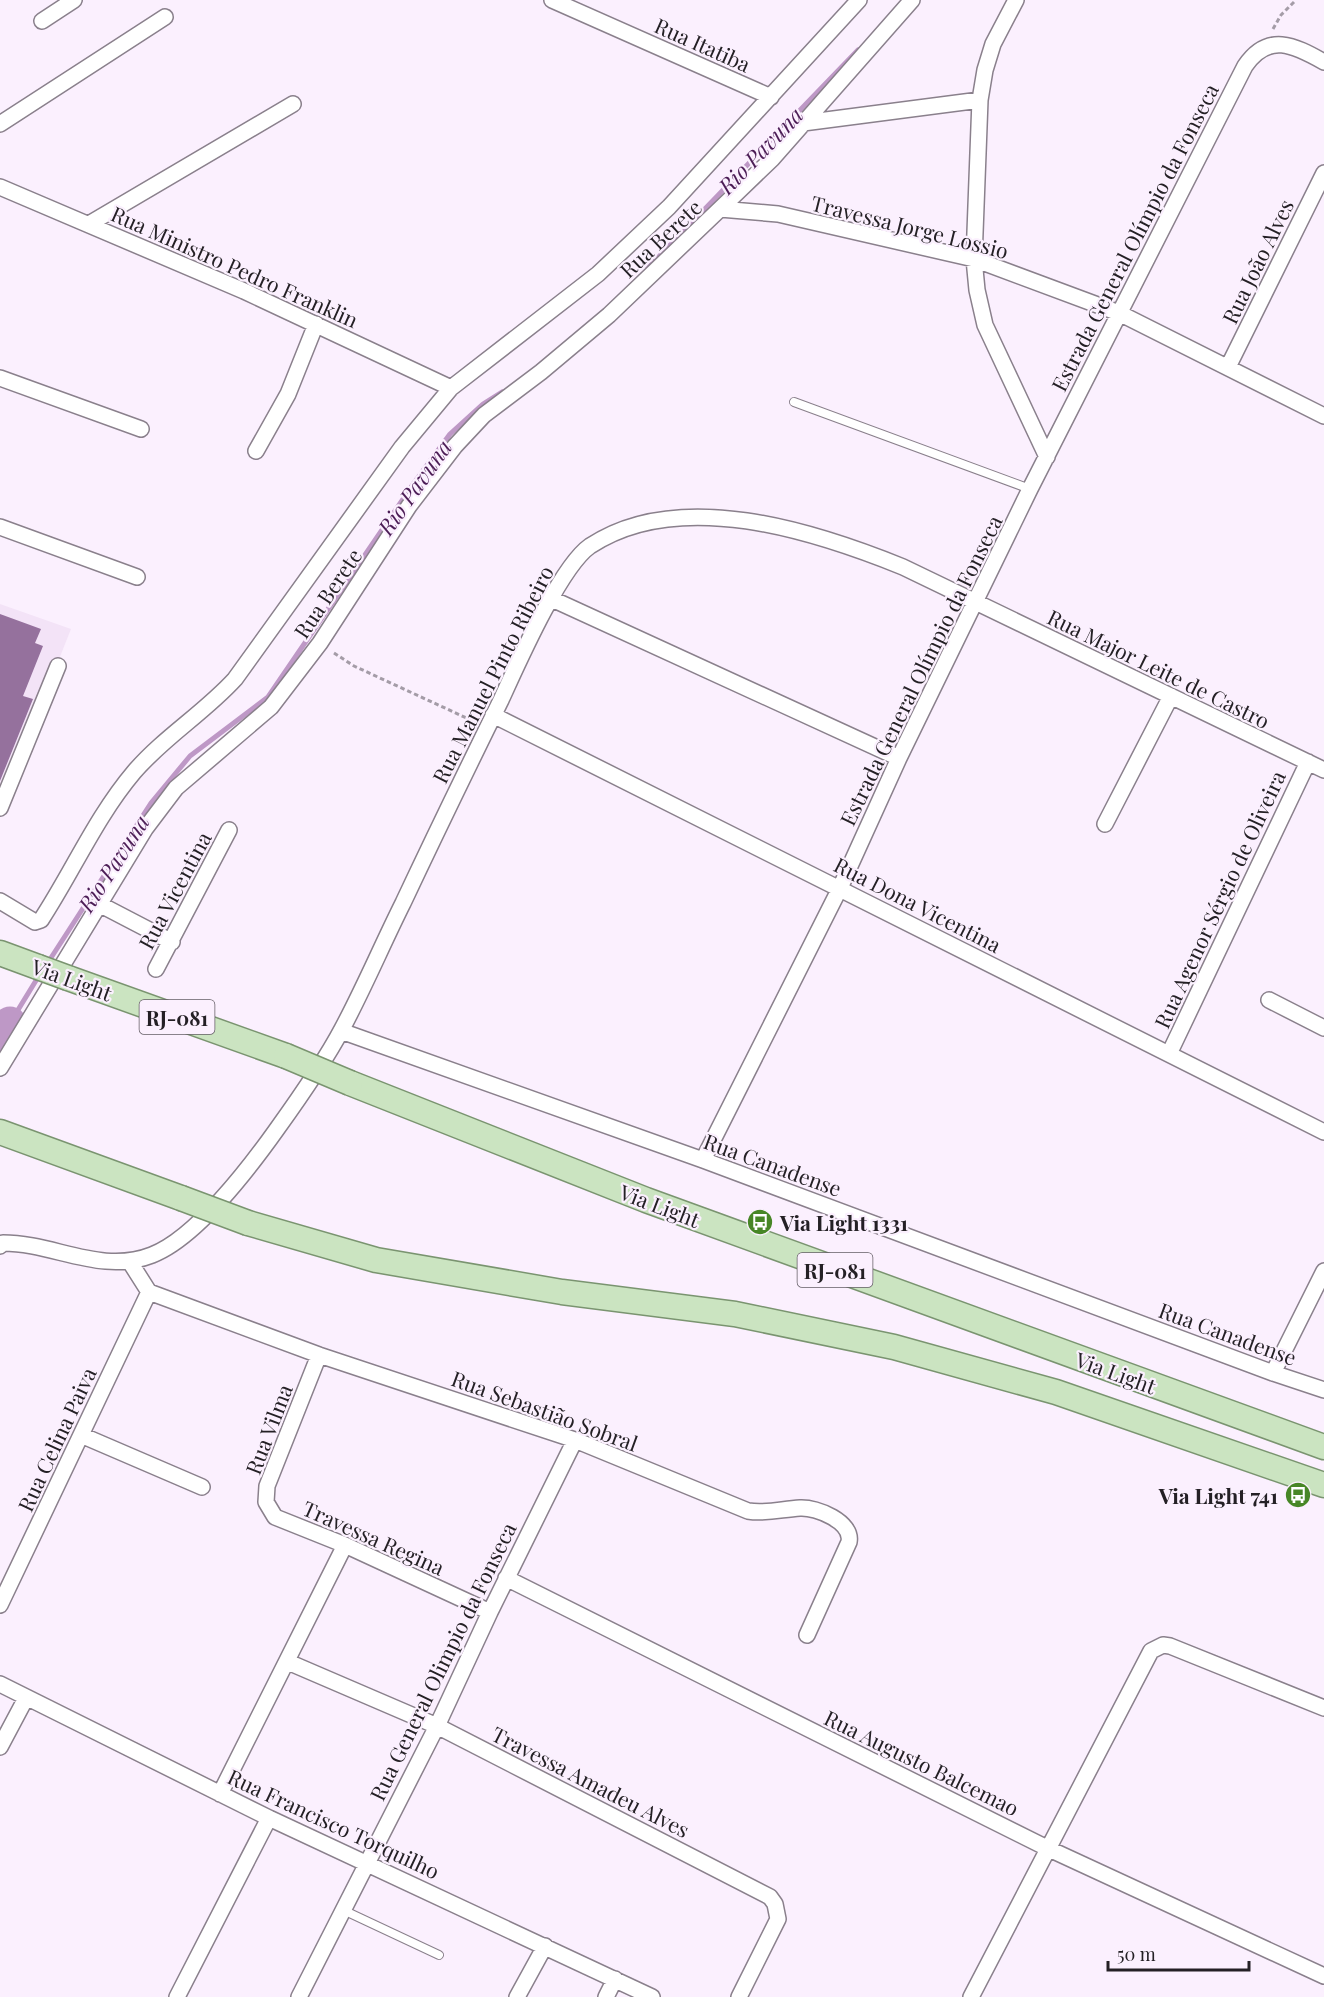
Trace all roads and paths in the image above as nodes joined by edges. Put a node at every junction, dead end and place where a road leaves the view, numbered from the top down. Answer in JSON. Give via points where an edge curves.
{"nodes":[{"id":1,"x":74,"y":0,"type":"edge"},
{"id":2,"x":552,"y":0,"type":"edge"},
{"id":3,"x":859,"y":0,"type":"edge"},
{"id":4,"x":912,"y":0,"type":"edge"},
{"id":5,"x":1016,"y":0,"type":"edge"},
{"id":6,"x":1296,"y":0,"type":"edge"},
{"id":7,"x":165,"y":17,"type":"dead end"},
{"id":8,"x":42,"y":21,"type":"dead end"},
{"id":9,"x":1269,"y":45,"type":"junction"},
{"id":10,"x":1324,"y":62,"type":"edge"},
{"id":11,"x":771,"y":97,"type":"junction"},
{"id":12,"x":980,"y":100,"type":"junction"},
{"id":13,"x":293,"y":104,"type":"dead end"},
{"id":14,"x":803,"y":123,"type":"junction"},
{"id":15,"x":0,"y":124,"type":"edge"},
{"id":16,"x":1324,"y":173,"type":"edge"},
{"id":17,"x":0,"y":187,"type":"edge"},
{"id":18,"x":720,"y":209,"type":"junction"},
{"id":19,"x":89,"y":224,"type":"junction"},
{"id":20,"x":974,"y":259,"type":"junction"},
{"id":21,"x":1119,"y":313,"type":"junction"},
{"id":22,"x":316,"y":324,"type":"junction"},
{"id":23,"x":1228,"y":368,"type":"junction"},
{"id":24,"x":0,"y":378,"type":"edge"},
{"id":25,"x":451,"y":388,"type":"junction"},
{"id":26,"x":794,"y":402,"type":"dead end"},
{"id":27,"x":1324,"y":416,"type":"edge"},
{"id":28,"x":141,"y":429,"type":"dead end"},
{"id":29,"x":256,"y":452,"type":"dead end"},
{"id":30,"x":1047,"y":457,"type":"junction"},
{"id":31,"x":1030,"y":489,"type":"junction"},
{"id":32,"x":0,"y":527,"type":"edge"},
{"id":33,"x":137,"y":578,"type":"dead end"},
{"id":34,"x":552,"y":599,"type":"junction"},
{"id":35,"x":976,"y":603,"type":"junction"},
{"id":36,"x":320,"y":644,"type":"junction"},
{"id":37,"x":58,"y":666,"type":"dead end"},
{"id":38,"x":1171,"y":696,"type":"junction"},
{"id":39,"x":490,"y":721,"type":"junction"},
{"id":40,"x":898,"y":758,"type":"junction"},
{"id":41,"x":1308,"y":762,"type":"junction"},
{"id":42,"x":1324,"y":770,"type":"edge"},
{"id":43,"x":0,"y":808,"type":"edge"},
{"id":44,"x":1105,"y":824,"type":"dead end"},
{"id":45,"x":230,"y":830,"type":"dead end"},
{"id":46,"x":840,"y":888,"type":"junction"},
{"id":47,"x":0,"y":901,"type":"edge"},
{"id":48,"x":99,"y":904,"type":"junction"},
{"id":49,"x":172,"y":942,"type":"junction"},
{"id":50,"x":5,"y":955,"type":"edge"},
{"id":51,"x":156,"y":969,"type":"dead end"},
{"id":52,"x":1269,"y":1000,"type":"dead end"},
{"id":53,"x":1324,"y":1028,"type":"edge"},
{"id":54,"x":341,"y":1031,"type":"junction"},
{"id":55,"x":1169,"y":1054,"type":"junction"},
{"id":56,"x":0,"y":1068,"type":"edge"},
{"id":57,"x":0,"y":1132,"type":"edge"},
{"id":58,"x":1324,"y":1132,"type":"edge"},
{"id":59,"x":703,"y":1160,"type":"junction"},
{"id":60,"x":0,"y":1246,"type":"edge"},
{"id":61,"x":130,"y":1262,"type":"junction"},
{"id":62,"x":1324,"y":1271,"type":"edge"},
{"id":63,"x":150,"y":1292,"type":"junction"},
{"id":64,"x":319,"y":1355,"type":"junction"},
{"id":65,"x":1273,"y":1373,"type":"junction"},
{"id":66,"x":1324,"y":1390,"type":"edge"},
{"id":67,"x":81,"y":1435,"type":"junction"},
{"id":68,"x":575,"y":1440,"type":"junction"},
{"id":69,"x":1324,"y":1447,"type":"edge"},
{"id":70,"x":1324,"y":1485,"type":"edge"},
{"id":71,"x":202,"y":1487,"type":"dead end"},
{"id":72,"x":274,"y":1517,"type":"joint"},
{"id":73,"x":345,"y":1545,"type":"junction"},
{"id":74,"x":506,"y":1578,"type":"junction"},
{"id":75,"x":0,"y":1605,"type":"edge"},
{"id":76,"x":490,"y":1612,"type":"junction"},
{"id":77,"x":807,"y":1635,"type":"dead end"},
{"id":78,"x":288,"y":1662,"type":"junction"},
{"id":79,"x":0,"y":1684,"type":"edge"},
{"id":80,"x":26,"y":1698,"type":"junction"},
{"id":81,"x":1324,"y":1708,"type":"edge"},
{"id":82,"x":437,"y":1726,"type":"junction"},
{"id":83,"x":0,"y":1746,"type":"edge"},
{"id":84,"x":220,"y":1794,"type":"junction"},
{"id":85,"x":269,"y":1818,"type":"junction"},
{"id":86,"x":1047,"y":1848,"type":"junction"},
{"id":87,"x":366,"y":1861,"type":"junction"},
{"id":88,"x":342,"y":1910,"type":"junction"},
{"id":89,"x":545,"y":1946,"type":"junction"},
{"id":90,"x":439,"y":1955,"type":"dead end"},
{"id":91,"x":1324,"y":1976,"type":"edge"},
{"id":92,"x":615,"y":1979,"type":"junction"},
{"id":93,"x":177,"y":1997,"type":"edge"},
{"id":94,"x":299,"y":1997,"type":"edge"},
{"id":95,"x":517,"y":1997,"type":"edge"},
{"id":96,"x":606,"y":1997,"type":"edge"},
{"id":97,"x":652,"y":1997,"type":"edge"},
{"id":98,"x":739,"y":1997,"type":"edge"},
{"id":99,"x":971,"y":1997,"type":"edge"}],
"edges":[{"from":1,"to":8,"type":"street"},
{"from":2,"to":11,"type":"street","name":"Rua Itatiba"},
{"from":3,"to":11,"type":"street","name":"Rua Berete"},
{"from":4,"to":14,"type":"street","name":"Rua Berete"},
{"from":5,"to":12,"type":"street","name":"Estrada General Olímpio da Fonseca","via":[[993,44]]},
{"from":6,"to":9,"type":"path","via":[[1281,15]]},
{"from":7,"to":15,"type":"street"},
{"from":9,"to":10,"type":"street","via":[[1286,45]]},
{"from":9,"to":21,"type":"street","name":"Estrada General Olímpio da Fonseca","via":[[1245,66]]},
{"from":11,"to":25,"type":"street","name":"Rua Berete","via":[[669,207],[598,274]]},
{"from":12,"to":14,"type":"street"},
{"from":12,"to":20,"type":"street","name":"Estrada General Olímpio da Fonseca"},
{"from":13,"to":19,"type":"street"},
{"from":14,"to":18,"type":"street","name":"Rua Berete"},
{"from":16,"to":23,"type":"street","name":"Rua João Alves"},
{"from":17,"to":19,"type":"street","name":"Rua Ministro Pedro Franklin"},
{"from":18,"to":20,"type":"street","name":"Travessa Jorge Lossio","via":[[778,214]]},
{"from":18,"to":36,"type":"street","name":"Rua Berete","via":[[609,315],[483,415],[409,506]]},
{"from":19,"to":22,"type":"street","name":"Rua Ministro Pedro Franklin"},
{"from":20,"to":21,"type":"street","name":"Travessa Jorge Lossio"},
{"from":20,"to":30,"type":"street","name":"Estrada General Olímpio da Fonseca","via":[[985,325]]},
{"from":21,"to":23,"type":"street","name":"Travessa Jorge Lossio"},
{"from":21,"to":30,"type":"street","name":"Estrada General Olímpio da Fonseca"},
{"from":22,"to":25,"type":"street","name":"Rua Ministro Pedro Franklin"},
{"from":22,"to":29,"type":"street","via":[[288,394]]},
{"from":23,"to":27,"type":"street","name":"Travessa Jorge Lossio"},
{"from":24,"to":28,"type":"street"},
{"from":25,"to":47,"type":"street","name":"Rua Berete","via":[[402,447],[235,678],[135,770],[107,805],[41,920],[35,922]]},
{"from":26,"to":31,"type":"lane"},
{"from":30,"to":31,"type":"street","name":"Estrada General Olímpio da Fonseca"},
{"from":31,"to":35,"type":"street","name":"Estrada General Olímpio da Fonseca"},
{"from":32,"to":33,"type":"street"},
{"from":34,"to":35,"type":"street","name":"Rua Manuel Pinto Ribeiro","via":[[575,558],[591,546],[640,524],[703,518],[810,533],[903,567]]},
{"from":34,"to":39,"type":"street","name":"Rua Manuel Pinto Ribeiro"},
{"from":34,"to":40,"type":"street"},
{"from":35,"to":38,"type":"street","name":"Rua Major Leite de Castro"},
{"from":35,"to":40,"type":"street","name":"Estrada General Olímpio da Fonseca"},
{"from":36,"to":39,"type":"path","via":[[354,666]]},
{"from":36,"to":48,"type":"street","name":"Rua Berete","via":[[271,707],[176,788],[133,847]]},
{"from":37,"to":43,"type":"street"},
{"from":38,"to":41,"type":"street","name":"Rua Major Leite de Castro"},
{"from":38,"to":44,"type":"street"},
{"from":39,"to":46,"type":"street","name":"Rua Dona Vicentina"},
{"from":39,"to":54,"type":"street","name":"Rua Manuel Pinto Ribeiro"},
{"from":40,"to":46,"type":"street","name":"Estrada General Olímpio da Fonseca"},
{"from":41,"to":42,"type":"street","name":"Rua Major Leite de Castro"},
{"from":41,"to":55,"type":"street","name":"Rua Agenor Sérgio de Oliveira"},
{"from":45,"to":49,"type":"street","name":"Rua Vicentina"},
{"from":46,"to":55,"type":"street","name":"Rua Dona Vicentina"},
{"from":46,"to":59,"type":"street","name":"Estrada General Olímpio da Fonseca"},
{"from":48,"to":49,"type":"street"},
{"from":48,"to":56,"type":"street","name":"Rua Berete"},
{"from":49,"to":51,"type":"street","name":"Rua Vicentina"},
{"from":50,"to":69,"type":"main road","name":"Via Light","number":"RJ-081","bridge":true,"via":[[286,1056],[668,1208]]},
{"from":52,"to":53,"type":"street"},
{"from":54,"to":59,"type":"street","name":"Rua Canadense"},
{"from":54,"to":61,"type":"street","name":"Rua Manuel Pinto Ribeiro","via":[[289,1112],[236,1182],[171,1245]]},
{"from":55,"to":58,"type":"street","name":"Rua Dona Vicentina"},
{"from":57,"to":70,"type":"main road","name":"Via Light","bridge":true,"via":[[248,1223],[376,1260],[562,1292],[735,1314],[894,1347],[1056,1392]]},
{"from":59,"to":65,"type":"street","name":"Rua Canadense"},
{"from":60,"to":61,"type":"street","via":[[22,1243],[83,1259]]},
{"from":61,"to":63,"type":"street"},
{"from":62,"to":65,"type":"street"},
{"from":63,"to":64,"type":"street","name":"Rua Sebastião Sobral"},
{"from":63,"to":67,"type":"street","name":"Rua Celina Paiva"},
{"from":64,"to":68,"type":"street","name":"Rua Sebastião Sobral"},
{"from":64,"to":72,"type":"street","name":"Rua Vilma","via":[[267,1486],[266,1502]]},
{"from":65,"to":66,"type":"street","name":"Rua Canadense"},
{"from":67,"to":71,"type":"street"},
{"from":67,"to":75,"type":"street","name":"Rua Celina Paiva"},
{"from":68,"to":74,"type":"street","name":"Rua General Olimpio da Fonseca"},
{"from":68,"to":77,"type":"street","name":"Rua Sebastião Sobral","via":[[748,1511],[773,1513],[801,1508],[841,1521],[848,1528],[849,1542]]},
{"from":72,"to":73,"type":"street","name":"Travessa Regina"},
{"from":73,"to":76,"type":"street","name":"Travessa Regina"},
{"from":73,"to":78,"type":"street"},
{"from":74,"to":76,"type":"street","name":"Rua General Olimpio da Fonseca"},
{"from":74,"to":86,"type":"street","name":"Rua Augusto Balcemao"},
{"from":76,"to":82,"type":"street","name":"Rua General Olimpio da Fonseca"},
{"from":78,"to":82,"type":"street","name":"Travessa Amadeu Alves"},
{"from":78,"to":84,"type":"street"},
{"from":79,"to":80,"type":"street","name":"Rua Francisco Torquilho"},
{"from":80,"to":83,"type":"street"},
{"from":80,"to":84,"type":"street","name":"Rua Francisco Torquilho"},
{"from":81,"to":86,"type":"street","via":[[1170,1646],[1157,1648],[1145,1660]]},
{"from":82,"to":87,"type":"street","name":"Rua General Olimpio da Fonseca"},
{"from":82,"to":98,"type":"street","name":"Travessa Amadeu Alves","via":[[770,1897],[776,1904],[778,1919]]},
{"from":84,"to":85,"type":"street","name":"Rua Francisco Torquilho"},
{"from":85,"to":87,"type":"street","name":"Rua Francisco Torquilho"},
{"from":85,"to":93,"type":"street"},
{"from":86,"to":91,"type":"street","name":"Rua Augusto Balcemao"},
{"from":86,"to":99,"type":"street"},
{"from":87,"to":88,"type":"street","name":"Rua General Olimpio da Fonseca"},
{"from":87,"to":89,"type":"street","name":"Rua Francisco Torquilho"},
{"from":88,"to":90,"type":"lane"},
{"from":88,"to":94,"type":"street","name":"Rua General Olimpio da Fonseca"},
{"from":89,"to":92,"type":"street","name":"Rua Francisco Torquilho"},
{"from":89,"to":95,"type":"street"},
{"from":92,"to":96,"type":"street"},
{"from":92,"to":97,"type":"street","name":"Rua Francisco Torquilho"}]}
